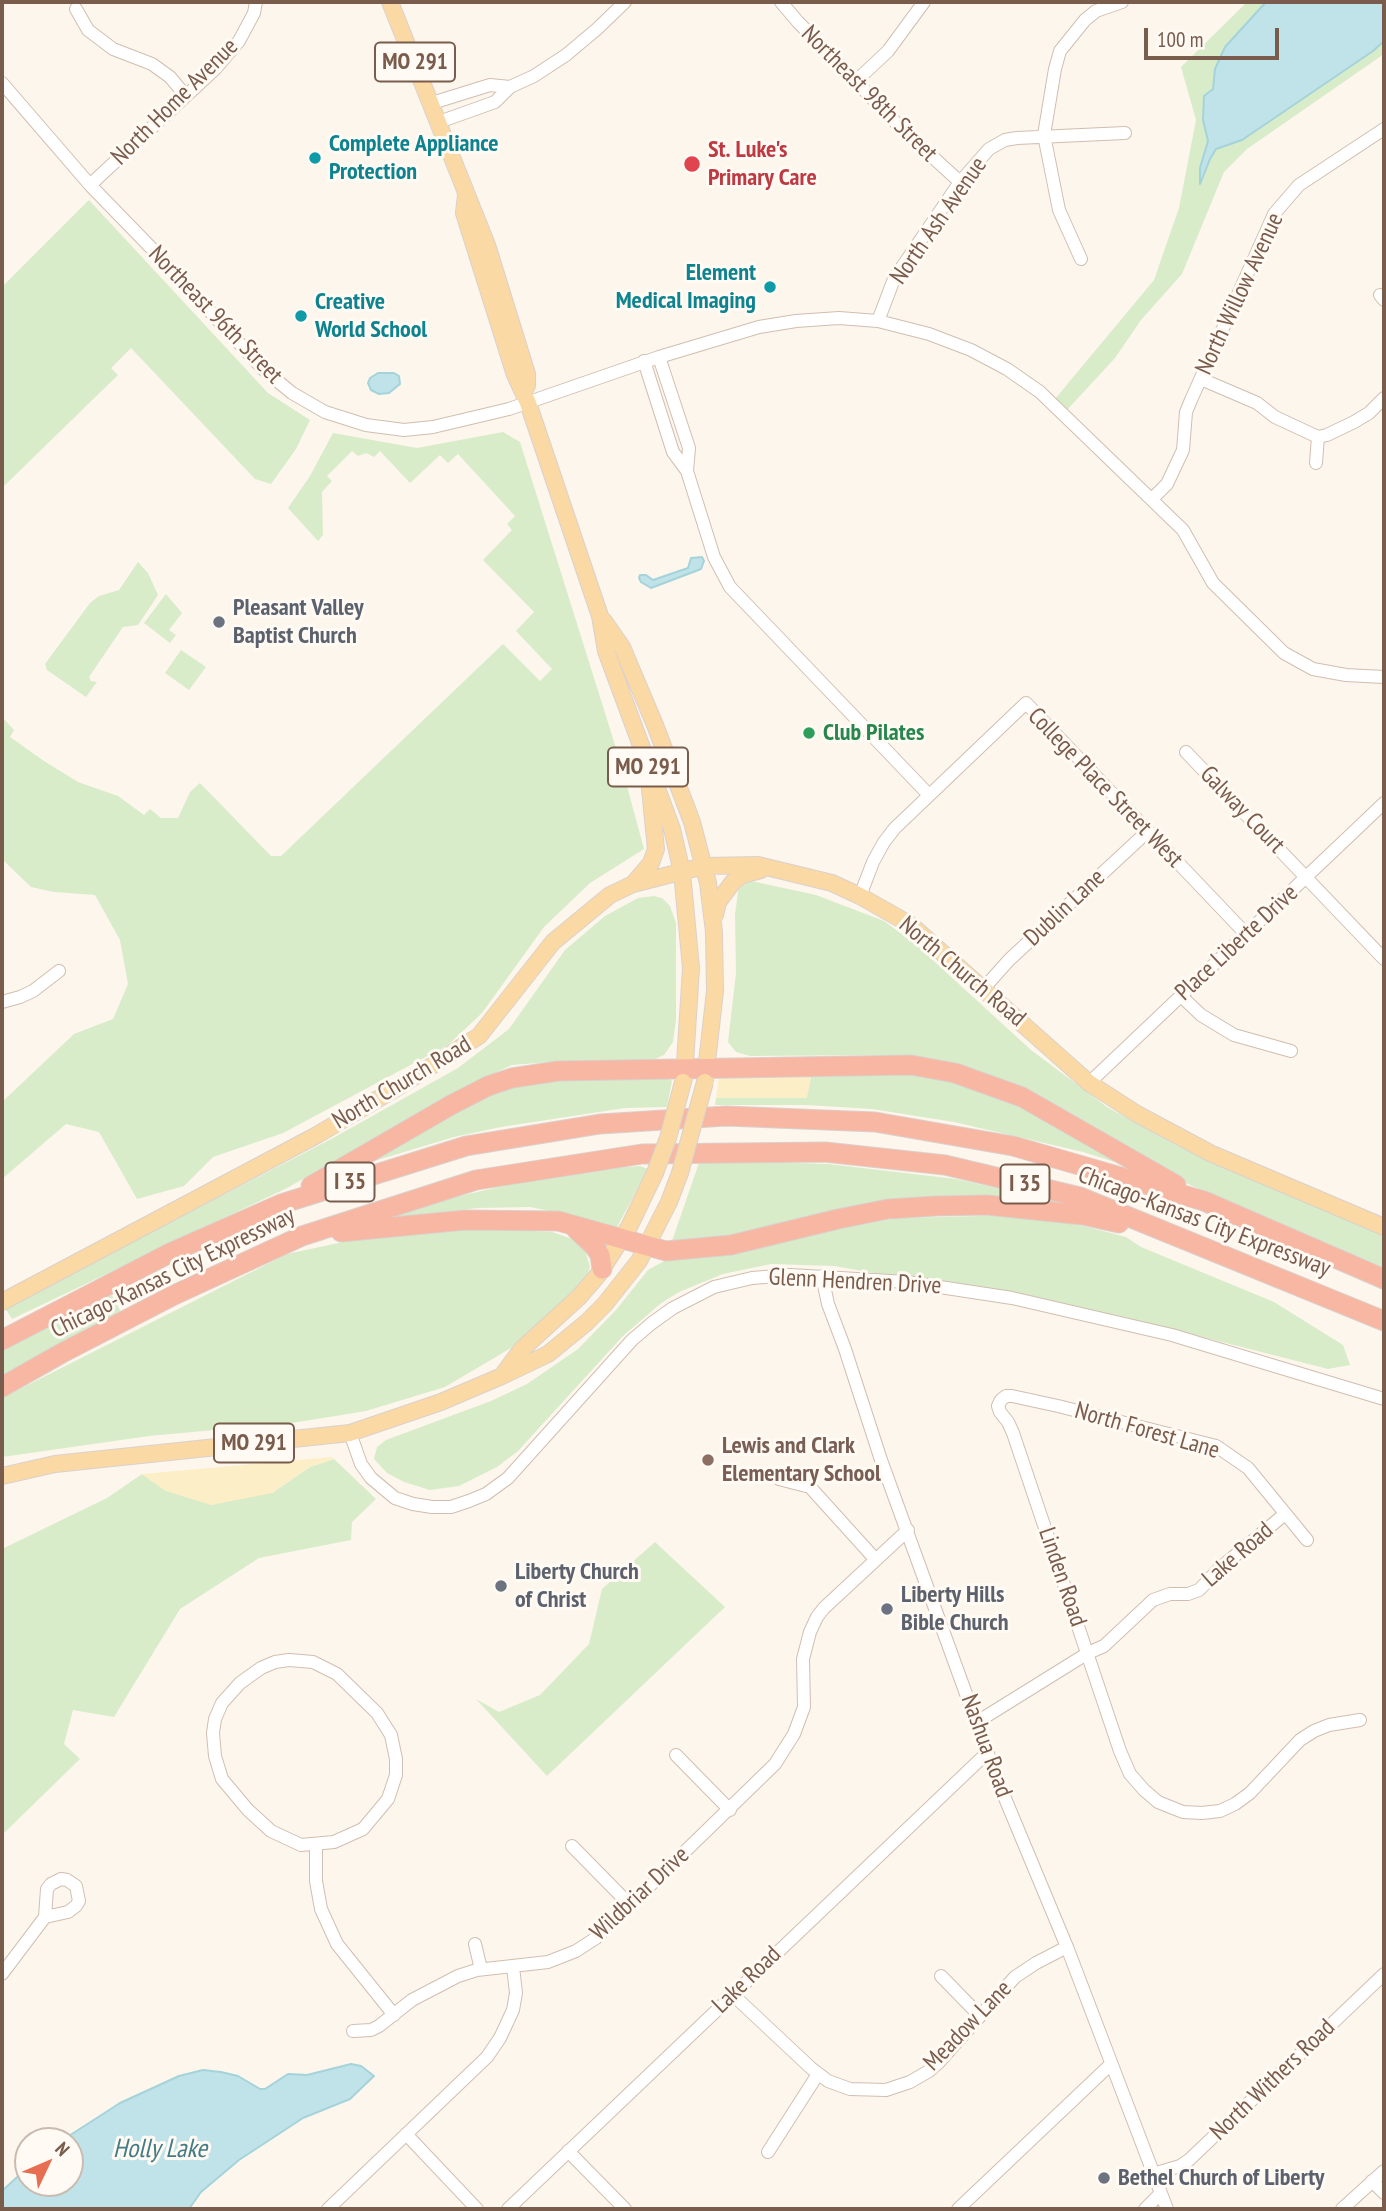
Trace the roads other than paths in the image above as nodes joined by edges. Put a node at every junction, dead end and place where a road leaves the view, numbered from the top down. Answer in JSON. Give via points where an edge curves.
{"nodes":[{"id":1,"x":390,"y":2,"type":"edge"},
{"id":2,"x":625,"y":2,"type":"edge"},
{"id":3,"x":781,"y":2,"type":"edge"},
{"id":4,"x":924,"y":2,"type":"edge"},
{"id":5,"x":1122,"y":2,"type":"edge"},
{"id":6,"x":255,"y":8,"type":"edge"},
{"id":7,"x":76,"y":9,"type":"dead end"},
{"id":8,"x":856,"y":81,"type":"junction"},
{"id":9,"x":2,"y":83,"type":"edge"},
{"id":10,"x":510,"y":88,"type":"junction"},
{"id":11,"x":185,"y":95,"type":"junction"},
{"id":12,"x":432,"y":103,"type":"junction"},
{"id":13,"x":439,"y":122,"type":"junction"},
{"id":14,"x":1384,"y":129,"type":"edge"},
{"id":15,"x":1125,"y":132,"type":"dead end"},
{"id":16,"x":1044,"y":135,"type":"junction"},
{"id":17,"x":960,"y":182,"type":"junction"},
{"id":18,"x":90,"y":185,"type":"junction"},
{"id":19,"x":1081,"y":260,"type":"dead end"},
{"id":20,"x":878,"y":321,"type":"junction"},
{"id":21,"x":659,"y":357,"type":"junction"},
{"id":22,"x":644,"y":361,"type":"junction"},
{"id":23,"x":1201,"y":379,"type":"junction"},
{"id":24,"x":1384,"y":398,"type":"edge"},
{"id":25,"x":528,"y":403,"type":"junction"},
{"id":26,"x":1318,"y":437,"type":"junction"},
{"id":27,"x":1316,"y":463,"type":"dead end"},
{"id":28,"x":687,"y":471,"type":"junction"},
{"id":29,"x":1152,"y":499,"type":"junction"},
{"id":30,"x":600,"y":616,"type":"junction"},
{"id":31,"x":1384,"y":677,"type":"edge"},
{"id":32,"x":1186,"y":752,"type":"dead end"},
{"id":33,"x":646,"y":763,"type":"junction"},
{"id":34,"x":929,"y":795,"type":"junction"},
{"id":35,"x":1384,"y":803,"type":"edge"},
{"id":36,"x":1148,"y":831,"type":"junction"},
{"id":37,"x":704,"y":866,"type":"junction"},
{"id":38,"x":771,"y":868,"type":"junction"},
{"id":39,"x":682,"y":872,"type":"junction"},
{"id":40,"x":1307,"y":877,"type":"junction"},
{"id":41,"x":633,"y":884,"type":"junction"},
{"id":42,"x":860,"y":896,"type":"junction"},
{"id":43,"x":713,"y":924,"type":"junction"},
{"id":44,"x":1246,"y":934,"type":"junction"},
{"id":45,"x":1384,"y":959,"type":"edge"},
{"id":46,"x":59,"y":971,"type":"dead end"},
{"id":47,"x":984,"y":988,"type":"junction"},
{"id":48,"x":1181,"y":996,"type":"junction"},
{"id":49,"x":2,"y":1002,"type":"edge"},
{"id":50,"x":1291,"y":1051,"type":"dead end"},
{"id":51,"x":706,"y":1075,"type":"junction"},
{"id":52,"x":684,"y":1076,"type":"junction"},
{"id":53,"x":1089,"y":1083,"type":"junction"},
{"id":54,"x":1204,"y":1202,"type":"junction"},
{"id":55,"x":281,"y":1204,"type":"junction"},
{"id":56,"x":570,"y":1224,"type":"junction"},
{"id":57,"x":1384,"y":1227,"type":"edge"},
{"id":58,"x":1172,"y":1234,"type":"junction"},
{"id":59,"x":302,"y":1236,"type":"junction"},
{"id":60,"x":621,"y":1240,"type":"junction"},
{"id":61,"x":646,"y":1247,"type":"junction"},
{"id":62,"x":602,"y":1269,"type":"junction"},
{"id":63,"x":822,"y":1276,"type":"junction"},
{"id":64,"x":1384,"y":1279,"type":"edge"},
{"id":65,"x":2,"y":1302,"type":"edge"},
{"id":66,"x":1384,"y":1321,"type":"edge"},
{"id":67,"x":2,"y":1340,"type":"edge"},
{"id":68,"x":502,"y":1376,"type":"junction"},
{"id":69,"x":2,"y":1387,"type":"edge"},
{"id":70,"x":1384,"y":1399,"type":"edge"},
{"id":71,"x":998,"y":1406,"type":"joint"},
{"id":72,"x":350,"y":1433,"type":"junction"},
{"id":73,"x":2,"y":1476,"type":"edge"},
{"id":74,"x":779,"y":1479,"type":"dead end"},
{"id":75,"x":1285,"y":1514,"type":"junction"},
{"id":76,"x":908,"y":1530,"type":"junction"},
{"id":77,"x":1307,"y":1540,"type":"dead end"},
{"id":78,"x":876,"y":1560,"type":"junction"},
{"id":79,"x":1087,"y":1653,"type":"junction"},
{"id":80,"x":1360,"y":1720,"type":"dead end"},
{"id":81,"x":977,"y":1722,"type":"junction"},
{"id":82,"x":988,"y":1752,"type":"junction"},
{"id":83,"x":676,"y":1755,"type":"dead end"},
{"id":84,"x":730,"y":1810,"type":"junction"},
{"id":85,"x":316,"y":1845,"type":"junction"},
{"id":86,"x":572,"y":1846,"type":"dead end"},
{"id":87,"x":630,"y":1905,"type":"junction"},
{"id":88,"x":46,"y":1917,"type":"dead end"},
{"id":89,"x":475,"y":1944,"type":"dead end"},
{"id":90,"x":1067,"y":1947,"type":"junction"},
{"id":91,"x":513,"y":1967,"type":"junction"},
{"id":92,"x":481,"y":1969,"type":"junction"},
{"id":93,"x":2,"y":1974,"type":"edge"},
{"id":94,"x":1384,"y":1974,"type":"edge"},
{"id":95,"x":941,"y":1976,"type":"dead end"},
{"id":96,"x":733,"y":1994,"type":"junction"},
{"id":97,"x":394,"y":2015,"type":"junction"},
{"id":98,"x":980,"y":2016,"type":"junction"},
{"id":99,"x":352,"y":2031,"type":"dead end"},
{"id":100,"x":1110,"y":2065,"type":"junction"},
{"id":101,"x":818,"y":2074,"type":"junction"},
{"id":102,"x":407,"y":2134,"type":"junction"},
{"id":103,"x":568,"y":2151,"type":"junction"},
{"id":104,"x":768,"y":2152,"type":"dead end"},
{"id":105,"x":1384,"y":2171,"type":"edge"},
{"id":106,"x":1153,"y":2174,"type":"junction"},
{"id":107,"x":1373,"y":2180,"type":"junction"},
{"id":108,"x":1161,"y":2193,"type":"junction"},
{"id":109,"x":1384,"y":2193,"type":"edge"},
{"id":110,"x":328,"y":2209,"type":"edge"},
{"id":111,"x":477,"y":2209,"type":"edge"},
{"id":112,"x":508,"y":2209,"type":"edge"},
{"id":113,"x":625,"y":2209,"type":"edge"},
{"id":114,"x":958,"y":2209,"type":"edge"},
{"id":115,"x":1145,"y":2209,"type":"edge"},
{"id":116,"x":1167,"y":2209,"type":"edge"},
{"id":117,"x":1342,"y":2209,"type":"edge"}],
"edges":[{"from":1,"to":12,"type":"main road","number":"MO 291"},
{"from":2,"to":10,"type":"street","via":[[566,55]]},
{"from":3,"to":8,"type":"street","name":"Northeast 98th Street"},
{"from":4,"to":8,"type":"street","via":[[888,51]]},
{"from":5,"to":16,"type":"street","via":[[1090,16],[1060,51]]},
{"from":6,"to":11,"type":"street","name":"North Home Avenue","via":[[239,41]]},
{"from":7,"to":11,"type":"street","via":[[88,30],[113,49],[170,76]]},
{"from":8,"to":17,"type":"street","name":"Northeast 98th Street"},
{"from":9,"to":18,"type":"street","name":"Northeast 96th Street"},
{"from":10,"to":12,"type":"street","via":[[491,85]]},
{"from":10,"to":13,"type":"street","via":[[495,102]]},
{"from":11,"to":18,"type":"street","name":"North Home Avenue"},
{"from":12,"to":13,"type":"main road","number":"MO 291"},
{"from":13,"to":25,"type":"main road","number":"MO 291","via":[[487,245],[527,374]]},
{"from":14,"to":23,"type":"street","name":"North Willow Avenue","via":[[1299,185],[1279,208]]},
{"from":15,"to":16,"type":"street","name":"North Ash Avenue"},
{"from":16,"to":17,"type":"street","name":"North Ash Avenue","via":[[1005,140],[989,149]]},
{"from":16,"to":19,"type":"street","via":[[1059,210]]},
{"from":17,"to":20,"type":"street","name":"North Ash Avenue","via":[[894,279]]},
{"from":18,"to":25,"type":"street","name":"Northeast 96th Street","via":[[262,369],[325,412],[366,425],[404,430]]},
{"from":20,"to":21,"type":"street","via":[[839,318],[759,327]]},
{"from":20,"to":29,"type":"street","via":[[929,334],[1007,369],[1040,392]]},
{"from":21,"to":22,"type":"street"},
{"from":21,"to":28,"type":"street","via":[[689,448]]},
{"from":22,"to":25,"type":"street"},
{"from":22,"to":28,"type":"street","via":[[673,452]]},
{"from":23,"to":26,"type":"street"},
{"from":23,"to":29,"type":"street","name":"North Willow Avenue","via":[[1186,412],[1184,450],[1167,484]]},
{"from":24,"to":26,"type":"street","via":[[1354,422]]},
{"from":25,"to":30,"type":"main road","number":"MO 291"},
{"from":26,"to":27,"type":"street"},
{"from":28,"to":34,"type":"street","via":[[714,557],[730,587]]},
{"from":29,"to":31,"type":"street","via":[[1183,530],[1213,583],[1284,653],[1313,670]]},
{"from":30,"to":33,"type":"main road","number":"MO 291","via":[[606,651]]},
{"from":30,"to":37,"type":"main road","number":"MO 291","via":[[622,647],[650,714]]},
{"from":32,"to":40,"type":"street","name":"Galway Court"},
{"from":33,"to":39,"type":"main road","number":"MO 291","via":[[672,829]]},
{"from":33,"to":41,"type":"main road","via":[[656,849],[651,863]]},
{"from":34,"to":36,"type":"street","name":"College Place Street West","via":[[1026,702]]},
{"from":34,"to":42,"type":"street","name":"College Place Street West","via":[[884,842]]},
{"from":35,"to":40,"type":"street","name":"Place Liberte Drive"},
{"from":36,"to":44,"type":"street","name":"College Place Street West"},
{"from":36,"to":47,"type":"street","name":"Dublin Lane"},
{"from":37,"to":38,"type":"main road","name":"North Church Road"},
{"from":37,"to":39,"type":"main road","name":"North Church Road"},
{"from":37,"to":43,"type":"main road","number":"MO 291"},
{"from":38,"to":42,"type":"main road","name":"North Church Road","via":[[832,883]]},
{"from":38,"to":43,"type":"main road","via":[[733,882],[718,902]]},
{"from":39,"to":41,"type":"main road","name":"North Church Road"},
{"from":39,"to":52,"type":"main road","number":"MO 291","via":[[691,968]]},
{"from":40,"to":44,"type":"street","name":"Place Liberte Drive"},
{"from":40,"to":45,"type":"street","name":"Galway Court"},
{"from":41,"to":65,"type":"main road","name":"North Church Road","via":[[610,895],[553,942],[479,1036],[317,1135]]},
{"from":42,"to":47,"type":"main road","name":"North Church Road","via":[[911,925]]},
{"from":43,"to":51,"type":"main road","number":"MO 291","via":[[715,991]]},
{"from":44,"to":48,"type":"street","name":"Place Liberte Drive"},
{"from":46,"to":49,"type":"street","via":[[33,991]]},
{"from":47,"to":53,"type":"main road","name":"North Church Road"},
{"from":48,"to":50,"type":"street","via":[[1234,1035]]},
{"from":48,"to":53,"type":"street","name":"Place Liberte Drive"},
{"from":51,"to":52,"type":"highway"},
{"from":51,"to":54,"type":"highway","via":[[911,1065],[955,1073],[1022,1097]]},
{"from":51,"to":61,"type":"main road","number":"MO 291","bridge":true,"via":[[680,1173]]},
{"from":52,"to":55,"type":"highway","via":[[558,1071],[512,1078],[488,1086]]},
{"from":52,"to":60,"type":"main road","number":"MO 291","bridge":true,"via":[[656,1173]]},
{"from":53,"to":57,"type":"main road","name":"North Church Road","via":[[1177,1137]]},
{"from":54,"to":55,"type":"highway","name":"Chicago-Kansas City Expressway","number":"I 35","via":[[1001,1144],[875,1122],[726,1116],[600,1124],[466,1146]]},
{"from":54,"to":64,"type":"highway","name":"Chicago-Kansas City Expressway","number":"I 35"},
{"from":55,"to":67,"type":"highway","name":"Chicago-Kansas City Expressway","number":"I 35","via":[[170,1253]]},
{"from":56,"to":59,"type":"highway","via":[[465,1220]]},
{"from":56,"to":60,"type":"highway"},
{"from":56,"to":62,"type":"highway","via":[[594,1246]]},
{"from":58,"to":59,"type":"highway","name":"Chicago-Kansas City Expressway","number":"I 35","via":[[1080,1197],[945,1165],[825,1152],[615,1157],[476,1180]]},
{"from":58,"to":61,"type":"highway","via":[[1083,1215],[949,1205],[888,1209],[698,1250]]},
{"from":58,"to":66,"type":"highway","name":"Chicago-Kansas City Expressway","number":"I 35"},
{"from":59,"to":69,"type":"highway","name":"Chicago-Kansas City Expressway","number":"I 35","via":[[174,1295]]},
{"from":60,"to":61,"type":"highway"},
{"from":60,"to":62,"type":"main road","number":"MO 291"},
{"from":61,"to":68,"type":"main road","number":"MO 291","via":[[621,1285],[586,1323],[548,1354]]},
{"from":62,"to":68,"type":"main road","number":"MO 291","via":[[579,1297],[521,1350]]},
{"from":63,"to":70,"type":"street","name":"Glenn Hendren Drive","via":[[936,1285],[1104,1318]]},
{"from":63,"to":72,"type":"street","name":"Glenn Hendren Drive","via":[[733,1281],[673,1308],[632,1340],[509,1478],[460,1504],[432,1507],[395,1498],[361,1464]]},
{"from":63,"to":76,"type":"street","name":"Nashua Road"},
{"from":68,"to":72,"type":"main road","number":"MO 291"},
{"from":71,"to":75,"type":"street","name":"North Forest Lane","via":[[1012,1396],[1216,1446],[1248,1468]]},
{"from":71,"to":79,"type":"street","name":"Linden Road","via":[[1013,1433]]},
{"from":72,"to":73,"type":"main road","number":"MO 291","via":[[68,1463]]},
{"from":74,"to":78,"type":"street","via":[[810,1487]]},
{"from":75,"to":77,"type":"street","name":"North Forest Lane"},
{"from":75,"to":79,"type":"street","name":"Lake Road","via":[[1203,1587],[1153,1600],[1104,1647]]},
{"from":76,"to":78,"type":"street","name":"Wildbriar Drive"},
{"from":76,"to":81,"type":"street","name":"Nashua Road"},
{"from":78,"to":84,"type":"street","name":"Wildbriar Drive","via":[[817,1617],[805,1648],[804,1707],[794,1734],[775,1764]]},
{"from":79,"to":80,"type":"street","name":"Linden Road","via":[[1130,1774],[1158,1802],[1183,1812],[1220,1811],[1235,1804],[1314,1731]]},
{"from":79,"to":81,"type":"street","name":"Lake Road"},
{"from":81,"to":82,"type":"street","name":"Nashua Road"},
{"from":82,"to":90,"type":"street","name":"Nashua Road"},
{"from":82,"to":96,"type":"street","name":"Lake Road"},
{"from":83,"to":84,"type":"street"},
{"from":84,"to":87,"type":"street","name":"Wildbriar Drive"},
{"from":85,"to":85,"type":"street","via":[[334,1843],[363,1829],[387,1799],[396,1775],[391,1735],[377,1713],[337,1674],[313,1662],[275,1662],[240,1684],[222,1703],[213,1733],[215,1756],[222,1779],[263,1825],[284,1839]]},
{"from":85,"to":97,"type":"street","via":[[321,1909],[337,1944]]},
{"from":86,"to":87,"type":"street"},
{"from":87,"to":91,"type":"street","name":"Wildbriar Drive","via":[[576,1951],[548,1962]]},
{"from":88,"to":93,"type":"street"},
{"from":89,"to":92,"type":"street"},
{"from":90,"to":98,"type":"street","name":"Meadow Lane","via":[[1015,1977]]},
{"from":90,"to":100,"type":"street","name":"Nashua Road"},
{"from":91,"to":92,"type":"street","name":"Wildbriar Drive"},
{"from":91,"to":102,"type":"street","via":[[513,2010],[500,2038],[479,2066]]},
{"from":92,"to":97,"type":"street","name":"Wildbriar Drive","via":[[412,2000]]},
{"from":94,"to":106,"type":"street","name":"North Withers Road","via":[[1189,2160]]},
{"from":95,"to":98,"type":"street"},
{"from":96,"to":101,"type":"street","name":"Meadow Lane"},
{"from":96,"to":103,"type":"street","name":"Lake Road"},
{"from":97,"to":99,"type":"street","name":"Wildbriar Drive","via":[[371,2030]]},
{"from":98,"to":101,"type":"street","name":"Meadow Lane","via":[[939,2062],[897,2087],[862,2091],[839,2086]]},
{"from":100,"to":106,"type":"street","name":"Nashua Road"},
{"from":100,"to":114,"type":"street"},
{"from":101,"to":104,"type":"street"},
{"from":102,"to":110,"type":"street"},
{"from":102,"to":111,"type":"street"},
{"from":103,"to":112,"type":"street","name":"Lake Road"},
{"from":103,"to":113,"type":"street"},
{"from":105,"to":107,"type":"street"},
{"from":106,"to":108,"type":"street","name":"Nashua Road"},
{"from":107,"to":109,"type":"street"},
{"from":107,"to":117,"type":"street"},
{"from":108,"to":115,"type":"street"},
{"from":108,"to":116,"type":"street","name":"Nashua Road"}]}
